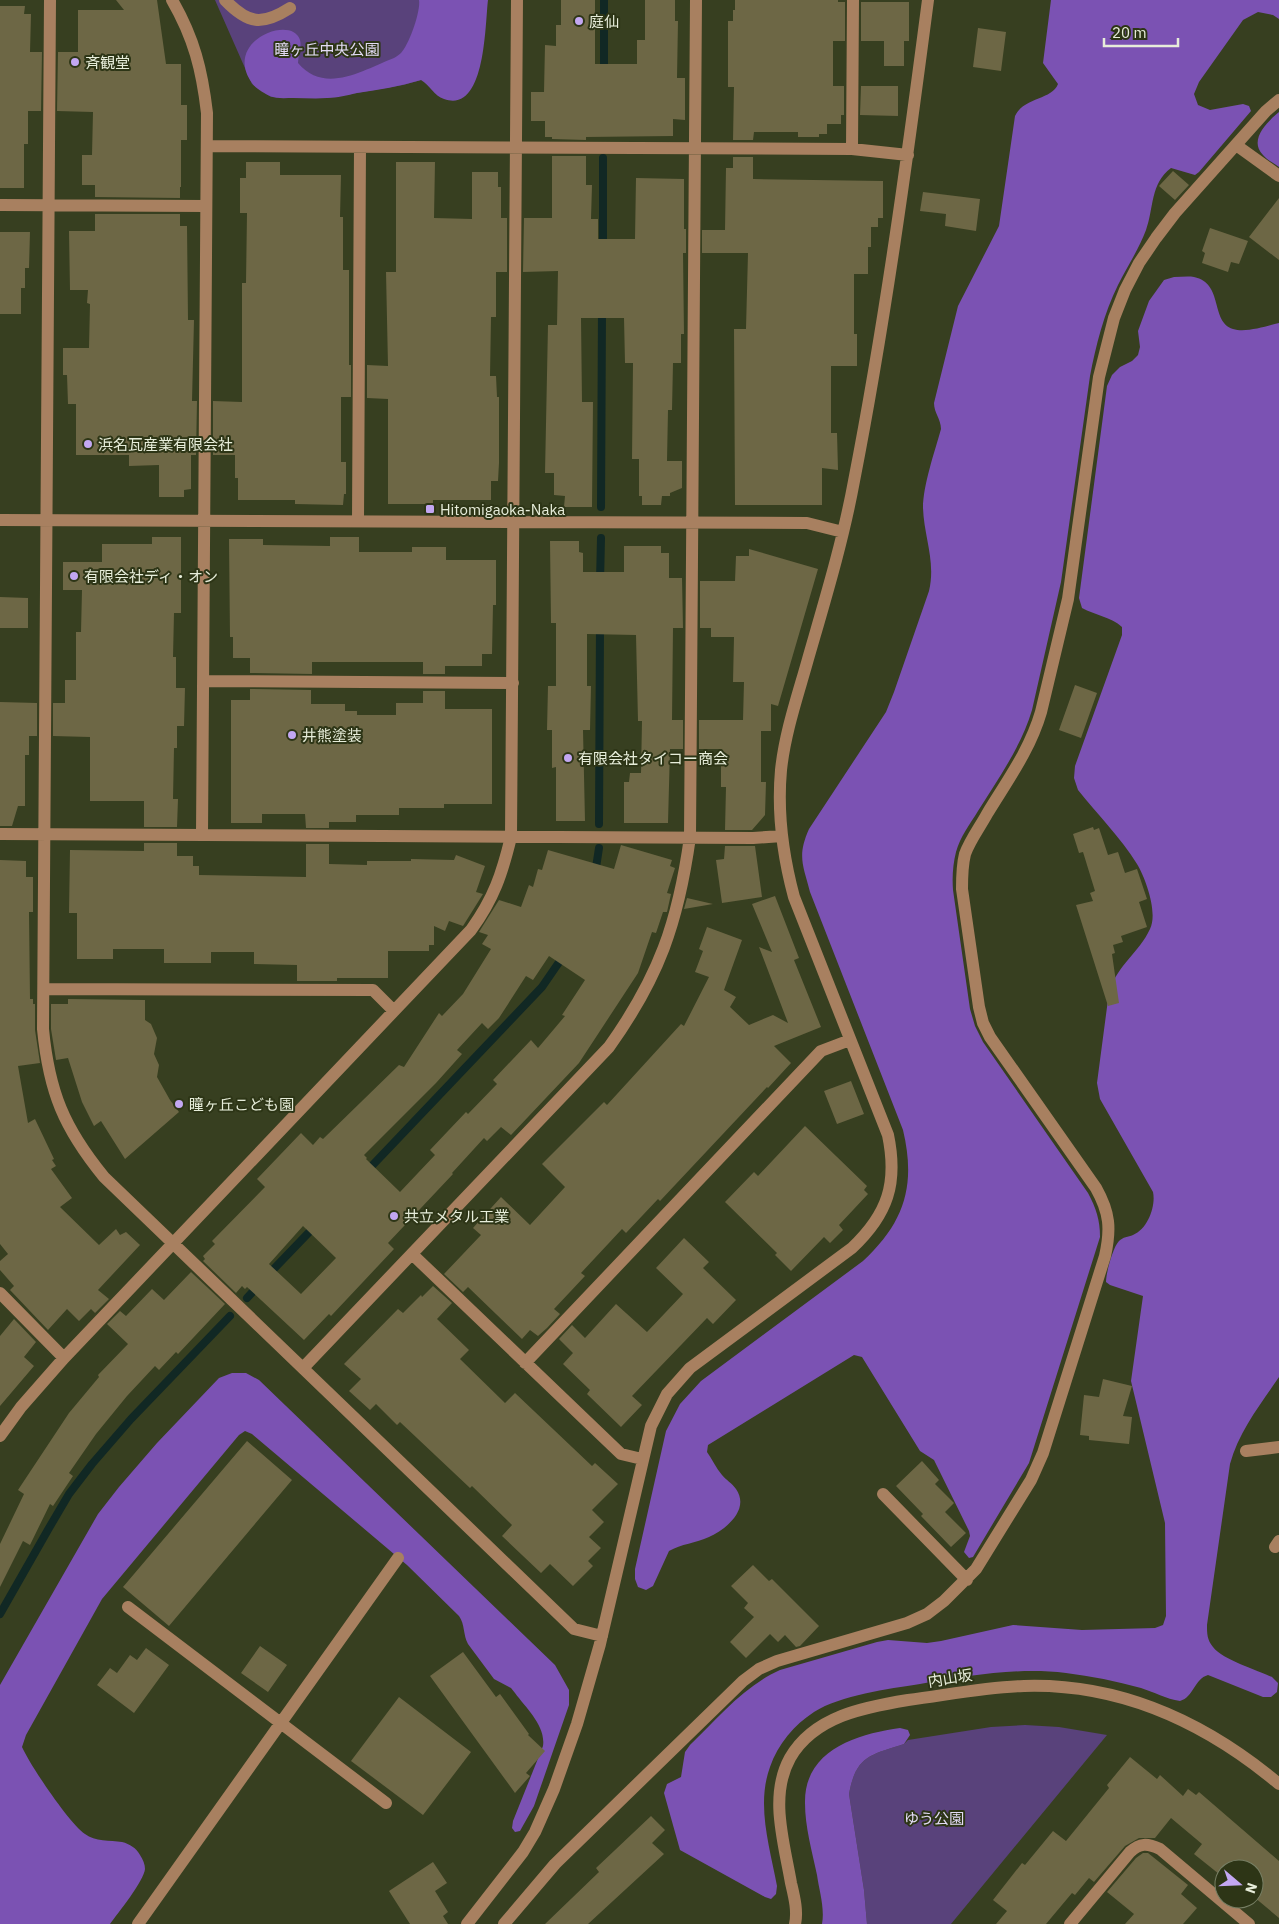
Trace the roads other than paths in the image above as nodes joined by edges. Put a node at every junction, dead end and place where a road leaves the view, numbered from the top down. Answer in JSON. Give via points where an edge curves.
{"nodes":[{"id":1,"x":50,"y":0,"type":"edge"},
{"id":2,"x":172,"y":0,"type":"edge"},
{"id":3,"x":225,"y":0,"type":"edge"},
{"id":4,"x":517,"y":0,"type":"edge"},
{"id":5,"x":696,"y":0,"type":"edge"},
{"id":6,"x":853,"y":0,"type":"edge"},
{"id":7,"x":928,"y":0,"type":"edge"},
{"id":8,"x":290,"y":8,"type":"dead end"},
{"id":9,"x":1279,"y":100,"type":"edge"},
{"id":10,"x":1236,"y":144,"type":"junction"},
{"id":11,"x":207,"y":146,"type":"junction"},
{"id":12,"x":360,"y":147,"type":"junction"},
{"id":13,"x":516,"y":147,"type":"junction"},
{"id":14,"x":695,"y":148,"type":"junction"},
{"id":15,"x":852,"y":149,"type":"junction"},
{"id":16,"x":908,"y":155,"type":"junction"},
{"id":17,"x":1279,"y":176,"type":"edge"},
{"id":18,"x":0,"y":205,"type":"edge"},
{"id":19,"x":49,"y":205,"type":"junction"},
{"id":20,"x":206,"y":206,"type":"junction"},
{"id":21,"x":0,"y":520,"type":"edge"},
{"id":22,"x":47,"y":520,"type":"junction"},
{"id":23,"x":204,"y":520,"type":"junction"},
{"id":24,"x":358,"y":521,"type":"junction"},
{"id":25,"x":514,"y":522,"type":"junction"},
{"id":26,"x":692,"y":522,"type":"junction"},
{"id":27,"x":843,"y":532,"type":"junction"},
{"id":28,"x":203,"y":681,"type":"junction"},
{"id":29,"x":512,"y":683,"type":"junction"},
{"id":30,"x":0,"y":834,"type":"edge"},
{"id":31,"x":44,"y":834,"type":"junction"},
{"id":32,"x":202,"y":835,"type":"junction"},
{"id":33,"x":782,"y":836,"type":"junction"},
{"id":34,"x":511,"y":837,"type":"junction"},
{"id":35,"x":690,"y":837,"type":"junction"},
{"id":36,"x":44,"y":989,"type":"junction"},
{"id":37,"x":394,"y":1011,"type":"junction"},
{"id":38,"x":850,"y":1040,"type":"junction"},
{"id":39,"x":174,"y":1243,"type":"junction"},
{"id":40,"x":412,"y":1254,"type":"junction"},
{"id":41,"x":0,"y":1293,"type":"edge"},
{"id":42,"x":64,"y":1358,"type":"junction"},
{"id":43,"x":526,"y":1363,"type":"junction"},
{"id":44,"x":303,"y":1368,"type":"junction"},
{"id":45,"x":0,"y":1436,"type":"edge"},
{"id":46,"x":1279,"y":1447,"type":"edge"},
{"id":47,"x":1246,"y":1451,"type":"dead end"},
{"id":48,"x":642,"y":1459,"type":"junction"},
{"id":49,"x":883,"y":1494,"type":"dead end"},
{"id":50,"x":398,"y":1558,"type":"dead end"},
{"id":51,"x":967,"y":1580,"type":"junction"},
{"id":52,"x":128,"y":1607,"type":"dead end"},
{"id":53,"x":602,"y":1636,"type":"junction"},
{"id":54,"x":281,"y":1723,"type":"junction"},
{"id":55,"x":1279,"y":1784,"type":"edge"},
{"id":56,"x":386,"y":1803,"type":"dead end"},
{"id":57,"x":138,"y":1924,"type":"edge"},
{"id":58,"x":467,"y":1924,"type":"edge"},
{"id":59,"x":504,"y":1924,"type":"edge"},
{"id":60,"x":795,"y":1924,"type":"edge"},
{"id":61,"x":1070,"y":1924,"type":"edge"},
{"id":62,"x":1249,"y":1924,"type":"edge"}],
"edges":[{"from":1,"to":19,"type":"street"},
{"from":2,"to":11,"type":"street","via":[[196,51],[202,74]]},
{"from":3,"to":8,"type":"street","via":[[243,17],[254,20],[271,18]]},
{"from":4,"to":13,"type":"street"},
{"from":5,"to":14,"type":"street"},
{"from":6,"to":15,"type":"street"},
{"from":7,"to":16,"type":"street"},
{"from":9,"to":10,"type":"street"},
{"from":10,"to":17,"type":"street"},
{"from":10,"to":51,"type":"street","via":[[1156,238],[1136,270],[1114,318],[1099,377],[1068,599],[1037,727],[973,837],[962,871],[983,1023],[1096,1188],[1105,1204],[1109,1221],[1104,1256],[1038,1467],[984,1558]]},
{"from":11,"to":12,"type":"street"},
{"from":11,"to":20,"type":"street"},
{"from":12,"to":13,"type":"street"},
{"from":12,"to":24,"type":"street"},
{"from":13,"to":14,"type":"street"},
{"from":13,"to":25,"type":"street"},
{"from":14,"to":15,"type":"street"},
{"from":14,"to":26,"type":"street"},
{"from":15,"to":16,"type":"street"},
{"from":16,"to":27,"type":"street","via":[[863,436]]},
{"from":18,"to":19,"type":"street"},
{"from":19,"to":20,"type":"street"},
{"from":19,"to":22,"type":"street"},
{"from":20,"to":23,"type":"street"},
{"from":21,"to":22,"type":"street"},
{"from":22,"to":23,"type":"street"},
{"from":22,"to":31,"type":"street"},
{"from":23,"to":24,"type":"street"},
{"from":23,"to":28,"type":"street"},
{"from":24,"to":25,"type":"street"},
{"from":25,"to":26,"type":"street"},
{"from":25,"to":29,"type":"street"},
{"from":26,"to":27,"type":"street","via":[[807,523]]},
{"from":26,"to":35,"type":"street"},
{"from":27,"to":33,"type":"street","via":[[786,736],[781,770]]},
{"from":28,"to":29,"type":"street"},
{"from":28,"to":32,"type":"street"},
{"from":29,"to":34,"type":"street"},
{"from":30,"to":31,"type":"street"},
{"from":31,"to":32,"type":"street"},
{"from":31,"to":36,"type":"street"},
{"from":32,"to":34,"type":"street"},
{"from":33,"to":35,"type":"street"},
{"from":33,"to":38,"type":"street","via":[[794,897]]},
{"from":34,"to":35,"type":"street"},
{"from":34,"to":37,"type":"street","via":[[501,874],[485,910],[471,930]]},
{"from":35,"to":40,"type":"street","via":[[684,879],[667,942],[649,985],[630,1017],[609,1047]]},
{"from":36,"to":37,"type":"street","via":[[373,990]]},
{"from":36,"to":39,"type":"street","via":[[46,1061],[66,1123],[104,1177]]},
{"from":37,"to":39,"type":"street"},
{"from":38,"to":43,"type":"street","via":[[821,1052]]},
{"from":38,"to":48,"type":"street","via":[[888,1134],[892,1155],[893,1176],[880,1216],[868,1234],[852,1248],[678,1380],[658,1410]]},
{"from":39,"to":42,"type":"street"},
{"from":39,"to":44,"type":"street"},
{"from":40,"to":43,"type":"street"},
{"from":40,"to":44,"type":"street"},
{"from":41,"to":42,"type":"street"},
{"from":42,"to":45,"type":"street"},
{"from":43,"to":48,"type":"street","via":[[621,1454]]},
{"from":44,"to":53,"type":"street","via":[[574,1629]]},
{"from":46,"to":47,"type":"street"},
{"from":48,"to":53,"type":"street"},
{"from":49,"to":51,"type":"street"},
{"from":50,"to":54,"type":"street"},
{"from":51,"to":59,"type":"street","via":[[927,1614],[907,1623],[758,1669],[555,1864]]},
{"from":52,"to":54,"type":"street"},
{"from":53,"to":58,"type":"street","via":[[577,1724],[545,1811],[523,1852]]},
{"from":54,"to":56,"type":"street"},
{"from":54,"to":57,"type":"street"},
{"from":55,"to":60,"type":"street","name":"内山坂","via":[[1206,1732],[1137,1702],[1100,1693],[1044,1687],[987,1688],[884,1704],[838,1717],[811,1733],[800,1744],[784,1772],[780,1787],[780,1818],[794,1899]]},
{"from":61,"to":62,"type":"street","via":[[1130,1852],[1138,1845],[1150,1844]]}]}
